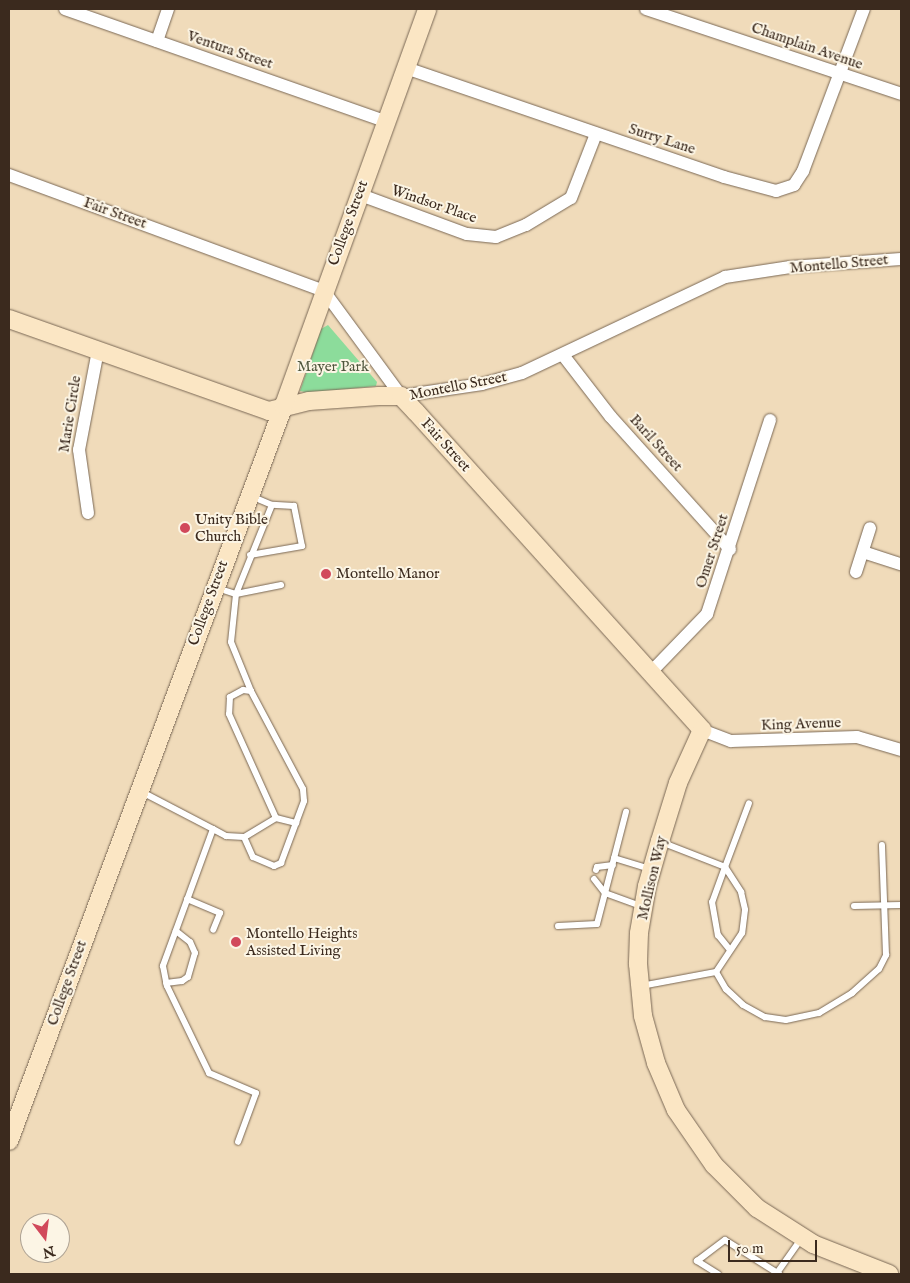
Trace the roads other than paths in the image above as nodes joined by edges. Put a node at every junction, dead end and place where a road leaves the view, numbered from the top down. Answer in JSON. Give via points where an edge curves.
{"nodes":[{"id":1,"x":65,"y":9,"type":"edge"},
{"id":2,"x":168,"y":9,"type":"edge"},
{"id":3,"x":427,"y":9,"type":"edge"},
{"id":4,"x":646,"y":9,"type":"edge"},
{"id":5,"x":864,"y":9,"type":"edge"},
{"id":6,"x":157,"y":42,"type":"junction"},
{"id":7,"x":406,"y":68,"type":"junction"},
{"id":8,"x":840,"y":74,"type":"junction"},
{"id":9,"x":901,"y":94,"type":"edge"},
{"id":10,"x":385,"y":121,"type":"junction"},
{"id":11,"x":596,"y":134,"type":"junction"},
{"id":12,"x":9,"y":175,"type":"edge"},
{"id":13,"x":358,"y":194,"type":"junction"},
{"id":14,"x":901,"y":259,"type":"edge"},
{"id":15,"x":324,"y":292,"type":"junction"},
{"id":16,"x":9,"y":319,"type":"edge"},
{"id":17,"x":98,"y":350,"type":"junction"},
{"id":18,"x":563,"y":355,"type":"junction"},
{"id":19,"x":401,"y":396,"type":"junction"},
{"id":20,"x":284,"y":405,"type":"junction"},
{"id":21,"x":770,"y":420,"type":"dead end"},
{"id":22,"x":248,"y":495,"type":"junction"},
{"id":23,"x":272,"y":505,"type":"junction"},
{"id":24,"x":88,"y":513,"type":"dead end"},
{"id":25,"x":870,"y":528,"type":"dead end"},
{"id":26,"x":730,"y":549,"type":"junction"},
{"id":27,"x":863,"y":552,"type":"junction"},
{"id":28,"x":250,"y":556,"type":"junction"},
{"id":29,"x":901,"y":564,"type":"edge"},
{"id":30,"x":856,"y":572,"type":"dead end"},
{"id":31,"x":281,"y":586,"type":"dead end"},
{"id":32,"x":214,"y":588,"type":"junction"},
{"id":33,"x":236,"y":594,"type":"junction"},
{"id":34,"x":651,"y":672,"type":"junction"},
{"id":35,"x":251,"y":691,"type":"junction"},
{"id":36,"x":702,"y":730,"type":"junction"},
{"id":37,"x":901,"y":750,"type":"edge"},
{"id":38,"x":139,"y":790,"type":"junction"},
{"id":39,"x":749,"y":803,"type":"dead end"},
{"id":40,"x":626,"y":812,"type":"dead end"},
{"id":41,"x":276,"y":818,"type":"junction"},
{"id":42,"x":296,"y":823,"type":"junction"},
{"id":43,"x":213,"y":829,"type":"junction"},
{"id":44,"x":244,"y":837,"type":"junction"},
{"id":45,"x":660,"y":841,"type":"junction"},
{"id":46,"x":882,"y":845,"type":"dead end"},
{"id":47,"x":614,"y":861,"type":"junction"},
{"id":48,"x":726,"y":867,"type":"junction"},
{"id":49,"x":651,"y":869,"type":"junction"},
{"id":50,"x":596,"y":870,"type":"dead end"},
{"id":51,"x":594,"y":879,"type":"dead end"},
{"id":52,"x":605,"y":893,"type":"junction"},
{"id":53,"x":187,"y":899,"type":"junction"},
{"id":54,"x":901,"y":905,"type":"edge"},
{"id":55,"x":643,"y":906,"type":"junction"},
{"id":56,"x":854,"y":906,"type":"dead end"},
{"id":57,"x":884,"y":906,"type":"junction"},
{"id":58,"x":558,"y":926,"type":"dead end"},
{"id":59,"x":213,"y":930,"type":"dead end"},
{"id":60,"x":176,"y":931,"type":"junction"},
{"id":61,"x":730,"y":950,"type":"junction"},
{"id":62,"x":716,"y":972,"type":"junction"},
{"id":63,"x":166,"y":983,"type":"junction"},
{"id":64,"x":640,"y":986,"type":"junction"},
{"id":65,"x":9,"y":1141,"type":"edge"},
{"id":66,"x":238,"y":1142,"type":"dead end"},
{"id":67,"x":801,"y":1238,"type":"junction"},
{"id":68,"x":718,"y":1274,"type":"edge"},
{"id":69,"x":778,"y":1274,"type":"edge"},
{"id":70,"x":890,"y":1274,"type":"edge"}],
"edges":[{"from":1,"to":6,"type":"street","name":"Ventura Street"},
{"from":2,"to":6,"type":"street"},
{"from":3,"to":7,"type":"main road","name":"College Street"},
{"from":4,"to":8,"type":"street","name":"Champlain Avenue"},
{"from":5,"to":8,"type":"street","name":"Surry Lane"},
{"from":6,"to":10,"type":"street","name":"Ventura Street"},
{"from":7,"to":10,"type":"main road","name":"College Street"},
{"from":7,"to":11,"type":"street","name":"Surry Lane"},
{"from":8,"to":9,"type":"street","name":"Champlain Avenue"},
{"from":8,"to":11,"type":"street","name":"Surry Lane","via":[[803,171],[788,189],[763,190]]},
{"from":10,"to":13,"type":"main road","name":"College Street"},
{"from":11,"to":13,"type":"street","name":"Windsor Place","via":[[571,198],[526,225],[496,237],[467,234]]},
{"from":12,"to":15,"type":"street","name":"Fair Street"},
{"from":13,"to":15,"type":"main road","name":"College Street"},
{"from":14,"to":18,"type":"street","name":"Montello Street","via":[[781,268],[725,277],[634,318]]},
{"from":15,"to":19,"type":"street","name":"Fair Street"},
{"from":15,"to":20,"type":"main road","name":"College Street"},
{"from":16,"to":17,"type":"main road","name":"Montello Street"},
{"from":17,"to":20,"type":"main road","name":"Montello Street","via":[[269,411]]},
{"from":17,"to":24,"type":"street","name":"Marie Circle","via":[[78,450]]},
{"from":18,"to":19,"type":"street","name":"Montello Street","via":[[522,373],[482,384]]},
{"from":18,"to":26,"type":"street","name":"Baril Street","via":[[611,417]]},
{"from":19,"to":20,"type":"main road","name":"Montello Street"},
{"from":19,"to":34,"type":"main road","name":"Fair Street"},
{"from":20,"to":22,"type":"main road","name":"College Street"},
{"from":21,"to":26,"type":"street","name":"Omer Street"},
{"from":22,"to":23,"type":"lane"},
{"from":22,"to":32,"type":"main road","name":"College Street"},
{"from":23,"to":28,"type":"lane"},
{"from":23,"to":28,"type":"lane","via":[[294,506],[302,546]]},
{"from":25,"to":27,"type":"street"},
{"from":26,"to":34,"type":"street","name":"Omer Street","via":[[702,623]]},
{"from":27,"to":29,"type":"street"},
{"from":27,"to":30,"type":"street"},
{"from":28,"to":33,"type":"lane"},
{"from":31,"to":33,"type":"lane"},
{"from":32,"to":33,"type":"lane"},
{"from":32,"to":38,"type":"main road","name":"College Street"},
{"from":33,"to":35,"type":"lane","via":[[231,642]]},
{"from":34,"to":36,"type":"main road","name":"Fair Street"},
{"from":35,"to":41,"type":"lane","via":[[243,690],[230,697],[229,714]]},
{"from":35,"to":42,"type":"lane","via":[[303,789],[304,801]]},
{"from":36,"to":37,"type":"street","name":"King Avenue","via":[[731,741],[857,738]]},
{"from":36,"to":45,"type":"main road","name":"Mollison Way","via":[[678,783]]},
{"from":38,"to":43,"type":"lane"},
{"from":38,"to":65,"type":"main road","name":"College Street"},
{"from":39,"to":48,"type":"lane"},
{"from":40,"to":47,"type":"lane"},
{"from":41,"to":42,"type":"lane"},
{"from":41,"to":44,"type":"lane"},
{"from":42,"to":44,"type":"lane","via":[[281,863],[274,866],[253,857]]},
{"from":43,"to":44,"type":"lane","via":[[226,836]]},
{"from":43,"to":53,"type":"lane"},
{"from":45,"to":48,"type":"lane"},
{"from":45,"to":49,"type":"main road","name":"Mollison Way"},
{"from":46,"to":57,"type":"lane"},
{"from":47,"to":49,"type":"lane"},
{"from":47,"to":50,"type":"lane"},
{"from":47,"to":52,"type":"lane"},
{"from":48,"to":61,"type":"lane","via":[[717,882],[712,902],[718,935]]},
{"from":48,"to":61,"type":"lane","via":[[741,892],[745,910],[742,933]]},
{"from":49,"to":55,"type":"main road","name":"Mollison Way"},
{"from":51,"to":52,"type":"lane"},
{"from":52,"to":55,"type":"lane"},
{"from":52,"to":58,"type":"lane","via":[[597,924]]},
{"from":53,"to":59,"type":"lane","via":[[220,912]]},
{"from":53,"to":60,"type":"lane"},
{"from":54,"to":57,"type":"lane"},
{"from":55,"to":64,"type":"main road","name":"Mollison Way"},
{"from":56,"to":57,"type":"lane"},
{"from":57,"to":62,"type":"lane","via":[[886,955],[879,969],[852,993],[819,1013],[786,1020],[765,1017],[743,1005],[726,989]]},
{"from":60,"to":63,"type":"lane","via":[[163,966]]},
{"from":60,"to":63,"type":"lane","via":[[190,942],[194,953],[188,977]]},
{"from":61,"to":62,"type":"lane"},
{"from":62,"to":64,"type":"lane"},
{"from":63,"to":66,"type":"lane","via":[[209,1073],[256,1093]]},
{"from":64,"to":67,"type":"main road","name":"Mollison Way","via":[[649,1041],[664,1084],[685,1125],[731,1184],[772,1220]]},
{"from":67,"to":69,"type":"lane"},
{"from":67,"to":70,"type":"main road","name":"Mollison Way","via":[[832,1254]]},
{"from":68,"to":69,"type":"lane","via":[[697,1261],[725,1240]]}]}
